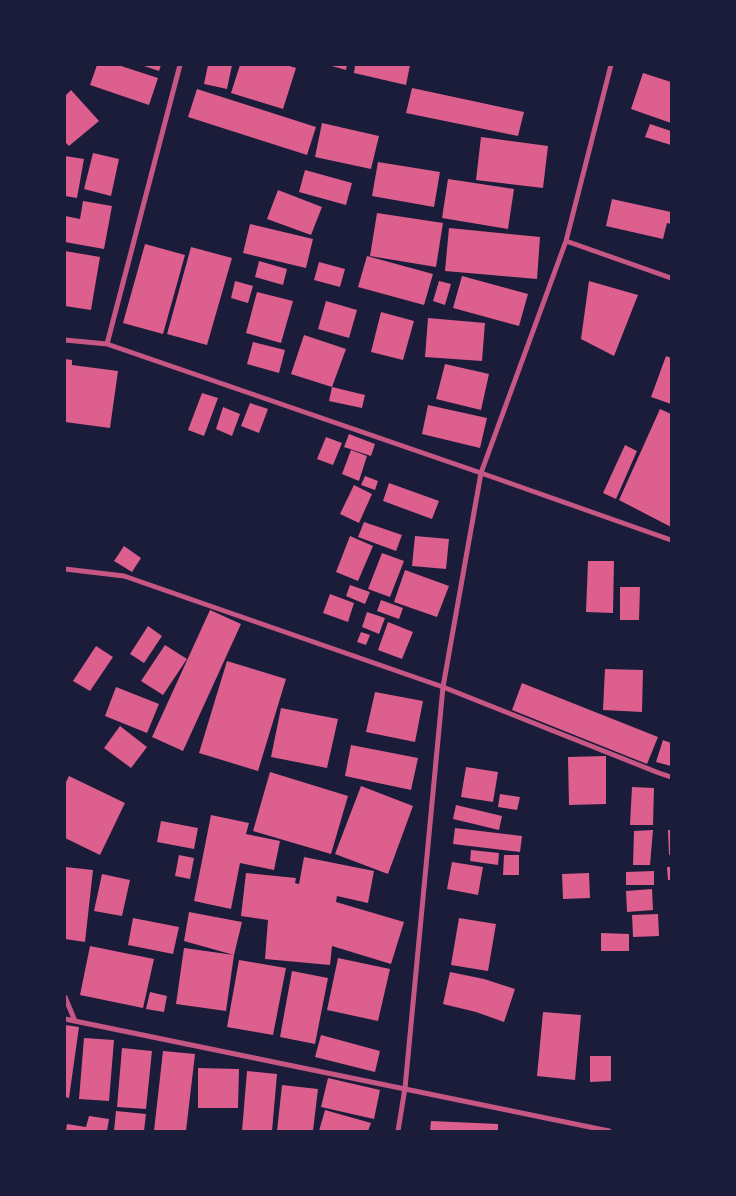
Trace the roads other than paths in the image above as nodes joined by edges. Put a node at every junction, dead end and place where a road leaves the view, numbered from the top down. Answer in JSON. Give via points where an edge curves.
{"nodes":[{"id":1,"x":180,"y":65,"type":"edge"},
{"id":2,"x":612,"y":65,"type":"edge"},
{"id":3,"x":566,"y":241,"type":"junction"},
{"id":4,"x":671,"y":278,"type":"edge"},
{"id":5,"x":65,"y":340,"type":"edge"},
{"id":6,"x":107,"y":344,"type":"junction"},
{"id":7,"x":481,"y":473,"type":"junction"},
{"id":8,"x":671,"y":540,"type":"edge"},
{"id":9,"x":65,"y":569,"type":"edge"},
{"id":10,"x":443,"y":687,"type":"junction"},
{"id":11,"x":671,"y":777,"type":"edge"},
{"id":12,"x":65,"y":997,"type":"edge"},
{"id":13,"x":65,"y":1019,"type":"edge"},
{"id":14,"x":76,"y":1021,"type":"junction"},
{"id":15,"x":405,"y":1088,"type":"junction"},
{"id":16,"x":398,"y":1131,"type":"edge"},
{"id":17,"x":609,"y":1131,"type":"edge"}],
"edges":[{"from":1,"to":6,"type":"street"},
{"from":2,"to":3,"type":"street"},
{"from":3,"to":4,"type":"street"},
{"from":3,"to":7,"type":"street"},
{"from":5,"to":6,"type":"street"},
{"from":6,"to":7,"type":"street"},
{"from":7,"to":8,"type":"street"},
{"from":7,"to":10,"type":"street"},
{"from":9,"to":10,"type":"street","via":[[124,576]]},
{"from":10,"to":11,"type":"street"},
{"from":10,"to":15,"type":"street"},
{"from":12,"to":14,"type":"street"},
{"from":13,"to":14,"type":"street"},
{"from":14,"to":15,"type":"street"},
{"from":15,"to":16,"type":"street"},
{"from":15,"to":17,"type":"street"}]}
